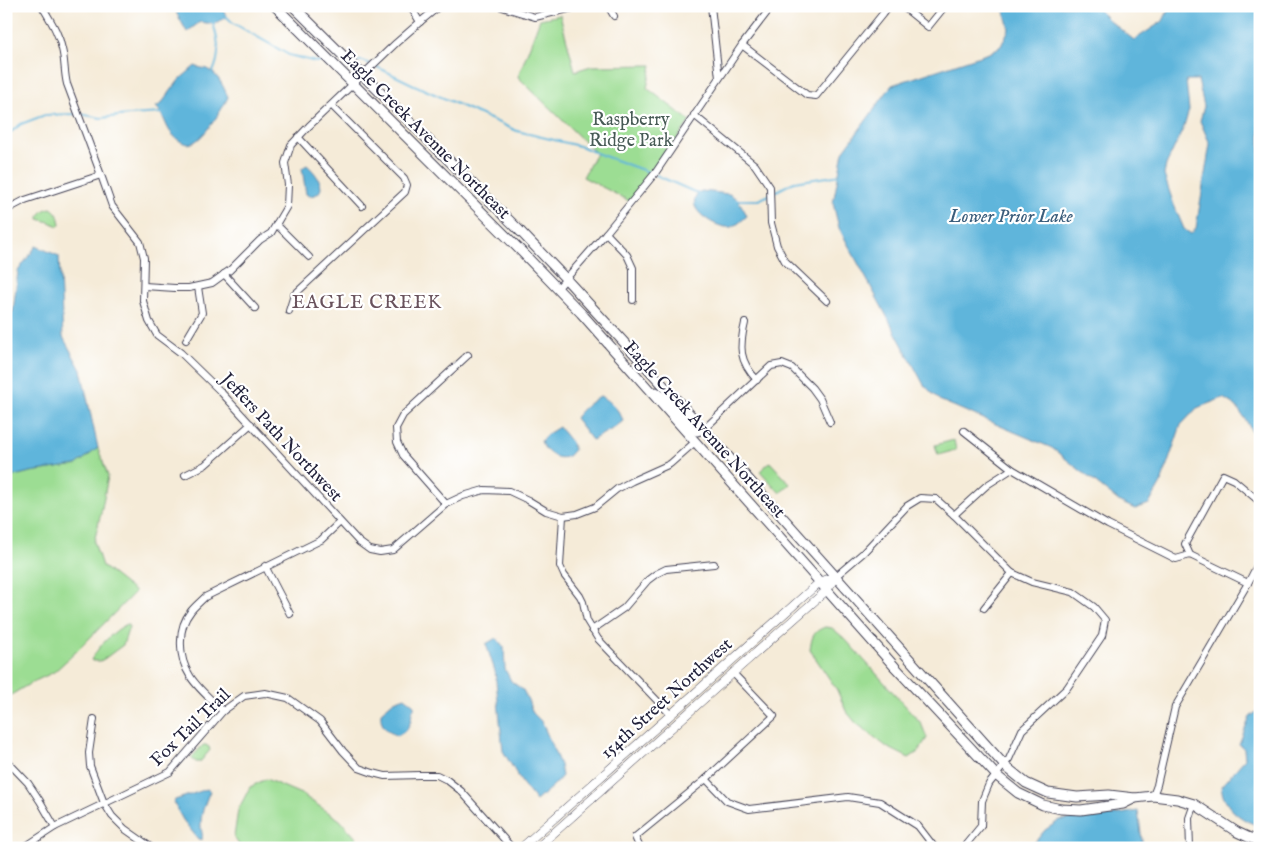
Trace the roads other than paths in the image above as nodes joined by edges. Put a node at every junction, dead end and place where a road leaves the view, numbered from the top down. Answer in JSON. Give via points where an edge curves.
{"nodes":[{"id":1,"x":42,"y":6,"type":"edge"},
{"id":2,"x":275,"y":6,"type":"edge"},
{"id":3,"x":293,"y":6,"type":"edge"},
{"id":4,"x":410,"y":6,"type":"edge"},
{"id":5,"x":441,"y":6,"type":"edge"},
{"id":6,"x":499,"y":6,"type":"edge"},
{"id":7,"x":581,"y":6,"type":"edge"},
{"id":8,"x":608,"y":6,"type":"edge"},
{"id":9,"x":711,"y":6,"type":"edge"},
{"id":10,"x":772,"y":6,"type":"edge"},
{"id":11,"x":889,"y":6,"type":"edge"},
{"id":12,"x":902,"y":6,"type":"edge"},
{"id":13,"x":945,"y":6,"type":"edge"},
{"id":14,"x":614,"y":16,"type":"dead end"},
{"id":15,"x":420,"y":22,"type":"junction"},
{"id":16,"x":742,"y":44,"type":"junction"},
{"id":17,"x":362,"y":76,"type":"junction"},
{"id":18,"x":718,"y":78,"type":"junction"},
{"id":19,"x":353,"y":84,"type":"junction"},
{"id":20,"x":332,"y":106,"type":"junction"},
{"id":21,"x":694,"y":116,"type":"junction"},
{"id":22,"x":298,"y":138,"type":"junction"},
{"id":23,"x":101,"y":175,"type":"junction"},
{"id":24,"x":362,"y":206,"type":"dead end"},
{"id":25,"x":6,"y":210,"type":"edge"},
{"id":26,"x":276,"y":224,"type":"junction"},
{"id":27,"x":606,"y":233,"type":"junction"},
{"id":28,"x":309,"y":257,"type":"dead end"},
{"id":29,"x":224,"y":274,"type":"junction"},
{"id":30,"x":566,"y":279,"type":"junction"},
{"id":31,"x":144,"y":286,"type":"junction"},
{"id":32,"x":198,"y":287,"type":"junction"},
{"id":33,"x":557,"y":289,"type":"junction"},
{"id":34,"x":633,"y":300,"type":"dead end"},
{"id":35,"x":827,"y":300,"type":"dead end"},
{"id":36,"x":255,"y":308,"type":"dead end"},
{"id":37,"x":290,"y":312,"type":"dead end"},
{"id":38,"x":745,"y":323,"type":"dead end"},
{"id":39,"x":186,"y":340,"type":"dead end"},
{"id":40,"x":468,"y":355,"type":"dead end"},
{"id":41,"x":757,"y":380,"type":"junction"},
{"id":42,"x":645,"y":385,"type":"junction"},
{"id":43,"x":830,"y":422,"type":"dead end"},
{"id":44,"x":251,"y":424,"type":"junction"},
{"id":45,"x":704,"y":429,"type":"junction"},
{"id":46,"x":964,"y":431,"type":"dead end"},
{"id":47,"x":695,"y":442,"type":"junction"},
{"id":48,"x":1012,"y":469,"type":"junction"},
{"id":49,"x":185,"y":475,"type":"dead end"},
{"id":50,"x":1260,"y":502,"type":"edge"},
{"id":51,"x":446,"y":504,"type":"junction"},
{"id":52,"x":954,"y":515,"type":"junction"},
{"id":53,"x":563,"y":516,"type":"junction"},
{"id":54,"x":340,"y":522,"type":"junction"},
{"id":55,"x":1190,"y":555,"type":"junction"},
{"id":56,"x":1260,"y":560,"type":"edge"},
{"id":57,"x":714,"y":564,"type":"dead end"},
{"id":58,"x":265,"y":566,"type":"junction"},
{"id":59,"x":1012,"y":573,"type":"junction"},
{"id":60,"x":836,"y":576,"type":"junction"},
{"id":61,"x":820,"y":582,"type":"junction"},
{"id":62,"x":1248,"y":583,"type":"junction"},
{"id":63,"x":827,"y":590,"type":"junction"},
{"id":64,"x":984,"y":608,"type":"dead end"},
{"id":65,"x":290,"y":614,"type":"dead end"},
{"id":66,"x":592,"y":630,"type":"junction"},
{"id":67,"x":732,"y":672,"type":"junction"},
{"id":68,"x":223,"y":711,"type":"junction"},
{"id":69,"x":670,"y":714,"type":"junction"},
{"id":70,"x":94,"y":719,"type":"dead end"},
{"id":71,"x":6,"y":760,"type":"edge"},
{"id":72,"x":1001,"y":771,"type":"junction"},
{"id":73,"x":706,"y":779,"type":"junction"},
{"id":74,"x":1153,"y":796,"type":"junction"},
{"id":75,"x":1135,"y":798,"type":"junction"},
{"id":76,"x":104,"y":803,"type":"junction"},
{"id":77,"x":1194,"y":804,"type":"junction"},
{"id":78,"x":55,"y":827,"type":"junction"},
{"id":79,"x":1260,"y":840,"type":"edge"},
{"id":80,"x":23,"y":848,"type":"edge"},
{"id":81,"x":152,"y":848,"type":"edge"},
{"id":82,"x":512,"y":848,"type":"edge"},
{"id":83,"x":520,"y":848,"type":"edge"},
{"id":84,"x":537,"y":848,"type":"edge"},
{"id":85,"x":640,"y":848,"type":"edge"},
{"id":86,"x":935,"y":848,"type":"edge"},
{"id":87,"x":963,"y":848,"type":"edge"},
{"id":88,"x":1190,"y":848,"type":"edge"}],
"edges":[{"from":1,"to":23,"type":"street","name":"Jeffers Path Northwest","via":[[62,48],[67,84]]},
{"from":2,"to":19,"type":"main road","name":"Eagle Creek Avenue Northeast"},
{"from":3,"to":17,"type":"main road","name":"Eagle Creek Avenue Northeast"},
{"from":4,"to":15,"type":"street"},
{"from":5,"to":15,"type":"street"},
{"from":6,"to":7,"type":"street","via":[[535,17]]},
{"from":8,"to":14,"type":"street"},
{"from":9,"to":18,"type":"street"},
{"from":10,"to":16,"type":"street"},
{"from":11,"to":16,"type":"street","via":[[816,96],[807,94]]},
{"from":12,"to":13,"type":"street","via":[[928,27]]},
{"from":15,"to":17,"type":"street"},
{"from":16,"to":18,"type":"street"},
{"from":17,"to":19,"type":"street"},
{"from":17,"to":30,"type":"main road","name":"Eagle Creek Avenue Northeast"},
{"from":18,"to":21,"type":"street"},
{"from":19,"to":20,"type":"street"},
{"from":19,"to":33,"type":"main road","name":"Eagle Creek Avenue Northeast"},
{"from":20,"to":22,"type":"street"},
{"from":20,"to":37,"type":"street","via":[[404,178],[407,185],[405,192],[294,295]]},
{"from":21,"to":27,"type":"street","via":[[656,172]]},
{"from":21,"to":35,"type":"street","via":[[755,165],[770,187],[771,223],[777,246],[785,261]]},
{"from":22,"to":24,"type":"street"},
{"from":22,"to":26,"type":"street","via":[[290,146],[285,163],[287,206]]},
{"from":23,"to":25,"type":"street"},
{"from":23,"to":31,"type":"street","name":"Jeffers Path Northwest","via":[[112,206],[140,242],[144,258]]},
{"from":26,"to":28,"type":"street"},
{"from":26,"to":29,"type":"street","via":[[271,233]]},
{"from":27,"to":30,"type":"street"},
{"from":27,"to":34,"type":"street","via":[[627,255],[633,268]]},
{"from":29,"to":32,"type":"street","via":[[212,283]]},
{"from":29,"to":36,"type":"street"},
{"from":30,"to":33,"type":"street"},
{"from":30,"to":45,"type":"main road","name":"Eagle Creek Avenue Northeast"},
{"from":31,"to":32,"type":"street"},
{"from":31,"to":44,"type":"street","name":"Jeffers Path Northwest","via":[[148,321],[157,335],[181,353]]},
{"from":32,"to":39,"type":"street","via":[[202,312]]},
{"from":33,"to":42,"type":"main road","name":"Eagle Creek Avenue Northeast"},
{"from":38,"to":41,"type":"street","via":[[743,360]]},
{"from":40,"to":51,"type":"street","via":[[404,415],[396,428],[396,442],[403,455]]},
{"from":41,"to":43,"type":"street","via":[[772,366],[782,364],[792,368],[812,388]]},
{"from":41,"to":45,"type":"street"},
{"from":42,"to":45,"type":"main road","via":[[665,398],[694,429]]},
{"from":42,"to":47,"type":"main road","name":"Eagle Creek Avenue Northeast"},
{"from":44,"to":49,"type":"street","via":[[205,465]]},
{"from":44,"to":54,"type":"street","name":"Jeffers Path Northwest"},
{"from":45,"to":60,"type":"main road","name":"Eagle Creek Avenue Northeast"},
{"from":46,"to":48,"type":"street"},
{"from":47,"to":53,"type":"street","via":[[670,464],[617,489],[595,507]]},
{"from":47,"to":61,"type":"main road","name":"Eagle Creek Avenue Northeast"},
{"from":48,"to":52,"type":"street","via":[[987,485]]},
{"from":48,"to":55,"type":"street","via":[[1108,526],[1176,559]]},
{"from":50,"to":55,"type":"street","via":[[1223,475],[1185,544]]},
{"from":51,"to":53,"type":"street","name":"Jeffers Path Northwest","via":[[484,490],[509,491]]},
{"from":51,"to":54,"type":"street","name":"Jeffers Path Northwest","via":[[393,550],[370,550]]},
{"from":52,"to":59,"type":"street","name":"154th Street Northwest"},
{"from":52,"to":60,"type":"street","name":"154th Street Northwest","via":[[936,499],[920,498],[907,506],[863,553]]},
{"from":53,"to":66,"type":"street","via":[[560,566],[583,602]]},
{"from":54,"to":58,"type":"street","via":[[321,540]]},
{"from":55,"to":62,"type":"street"},
{"from":56,"to":62,"type":"street"},
{"from":57,"to":66,"type":"street","via":[[666,569],[656,574],[624,608]]},
{"from":58,"to":65,"type":"street"},
{"from":58,"to":68,"type":"street","via":[[205,598],[190,612],[181,629],[180,651],[186,672]]},
{"from":59,"to":64,"type":"street"},
{"from":59,"to":72,"type":"street","via":[[1032,582],[1073,592],[1094,607],[1105,620],[1102,636],[1067,688],[1022,730]]},
{"from":60,"to":61,"type":"street","name":"154th Street Northwest"},
{"from":60,"to":63,"type":"street","name":"154th Street Northwest"},
{"from":60,"to":72,"type":"main road","name":"Eagle Creek Avenue Northeast"},
{"from":61,"to":63,"type":"main road","name":"Eagle Creek Avenue Northeast"},
{"from":61,"to":69,"type":"street","name":"154th Street Northwest"},
{"from":62,"to":74,"type":"street","via":[[1175,707]]},
{"from":63,"to":67,"type":"street","name":"154th Street Northwest"},
{"from":63,"to":72,"type":"main road","name":"Eagle Creek Avenue Northeast","via":[[902,674]]},
{"from":66,"to":69,"type":"street"},
{"from":67,"to":73,"type":"street","via":[[774,716]]},
{"from":67,"to":84,"type":"street","name":"154th Street Northwest"},
{"from":68,"to":76,"type":"street","name":"Fox Tail Trail","via":[[170,772]]},
{"from":68,"to":82,"type":"street","name":"Fox Tail Trail","via":[[244,696],[265,693],[288,698],[320,721],[359,768],[385,776],[437,775],[447,780],[461,791]]},
{"from":69,"to":83,"type":"street","name":"154th Street Northwest"},
{"from":70,"to":76,"type":"street","via":[[90,766]]},
{"from":71,"to":78,"type":"street","via":[[28,783]]},
{"from":72,"to":75,"type":"main road","name":"Eagle Creek Avenue Northeast","via":[[1048,793]]},
{"from":72,"to":75,"type":"main road","name":"Eagle Creek Avenue Northeast","via":[[1018,793],[1043,805],[1061,809],[1081,810],[1123,804]]},
{"from":72,"to":87,"type":"street","via":[[989,784],[982,801],[981,826]]},
{"from":73,"to":85,"type":"street","via":[[635,837]]},
{"from":73,"to":86,"type":"street","via":[[727,801],[749,809],[848,797],[880,802],[918,826]]},
{"from":74,"to":75,"type":"main road","name":"Eagle Creek Avenue Northeast"},
{"from":74,"to":77,"type":"main road","name":"Eagle Creek Avenue Northeast"},
{"from":76,"to":78,"type":"street","name":"Fox Tail Trail"},
{"from":76,"to":81,"type":"street","via":[[125,829]]},
{"from":77,"to":79,"type":"main road","name":"Eagle Creek Avenue Northeast","via":[[1237,832]]},
{"from":77,"to":88,"type":"street","via":[[1188,818]]},
{"from":78,"to":80,"type":"street","name":"Fox Tail Trail"}]}
